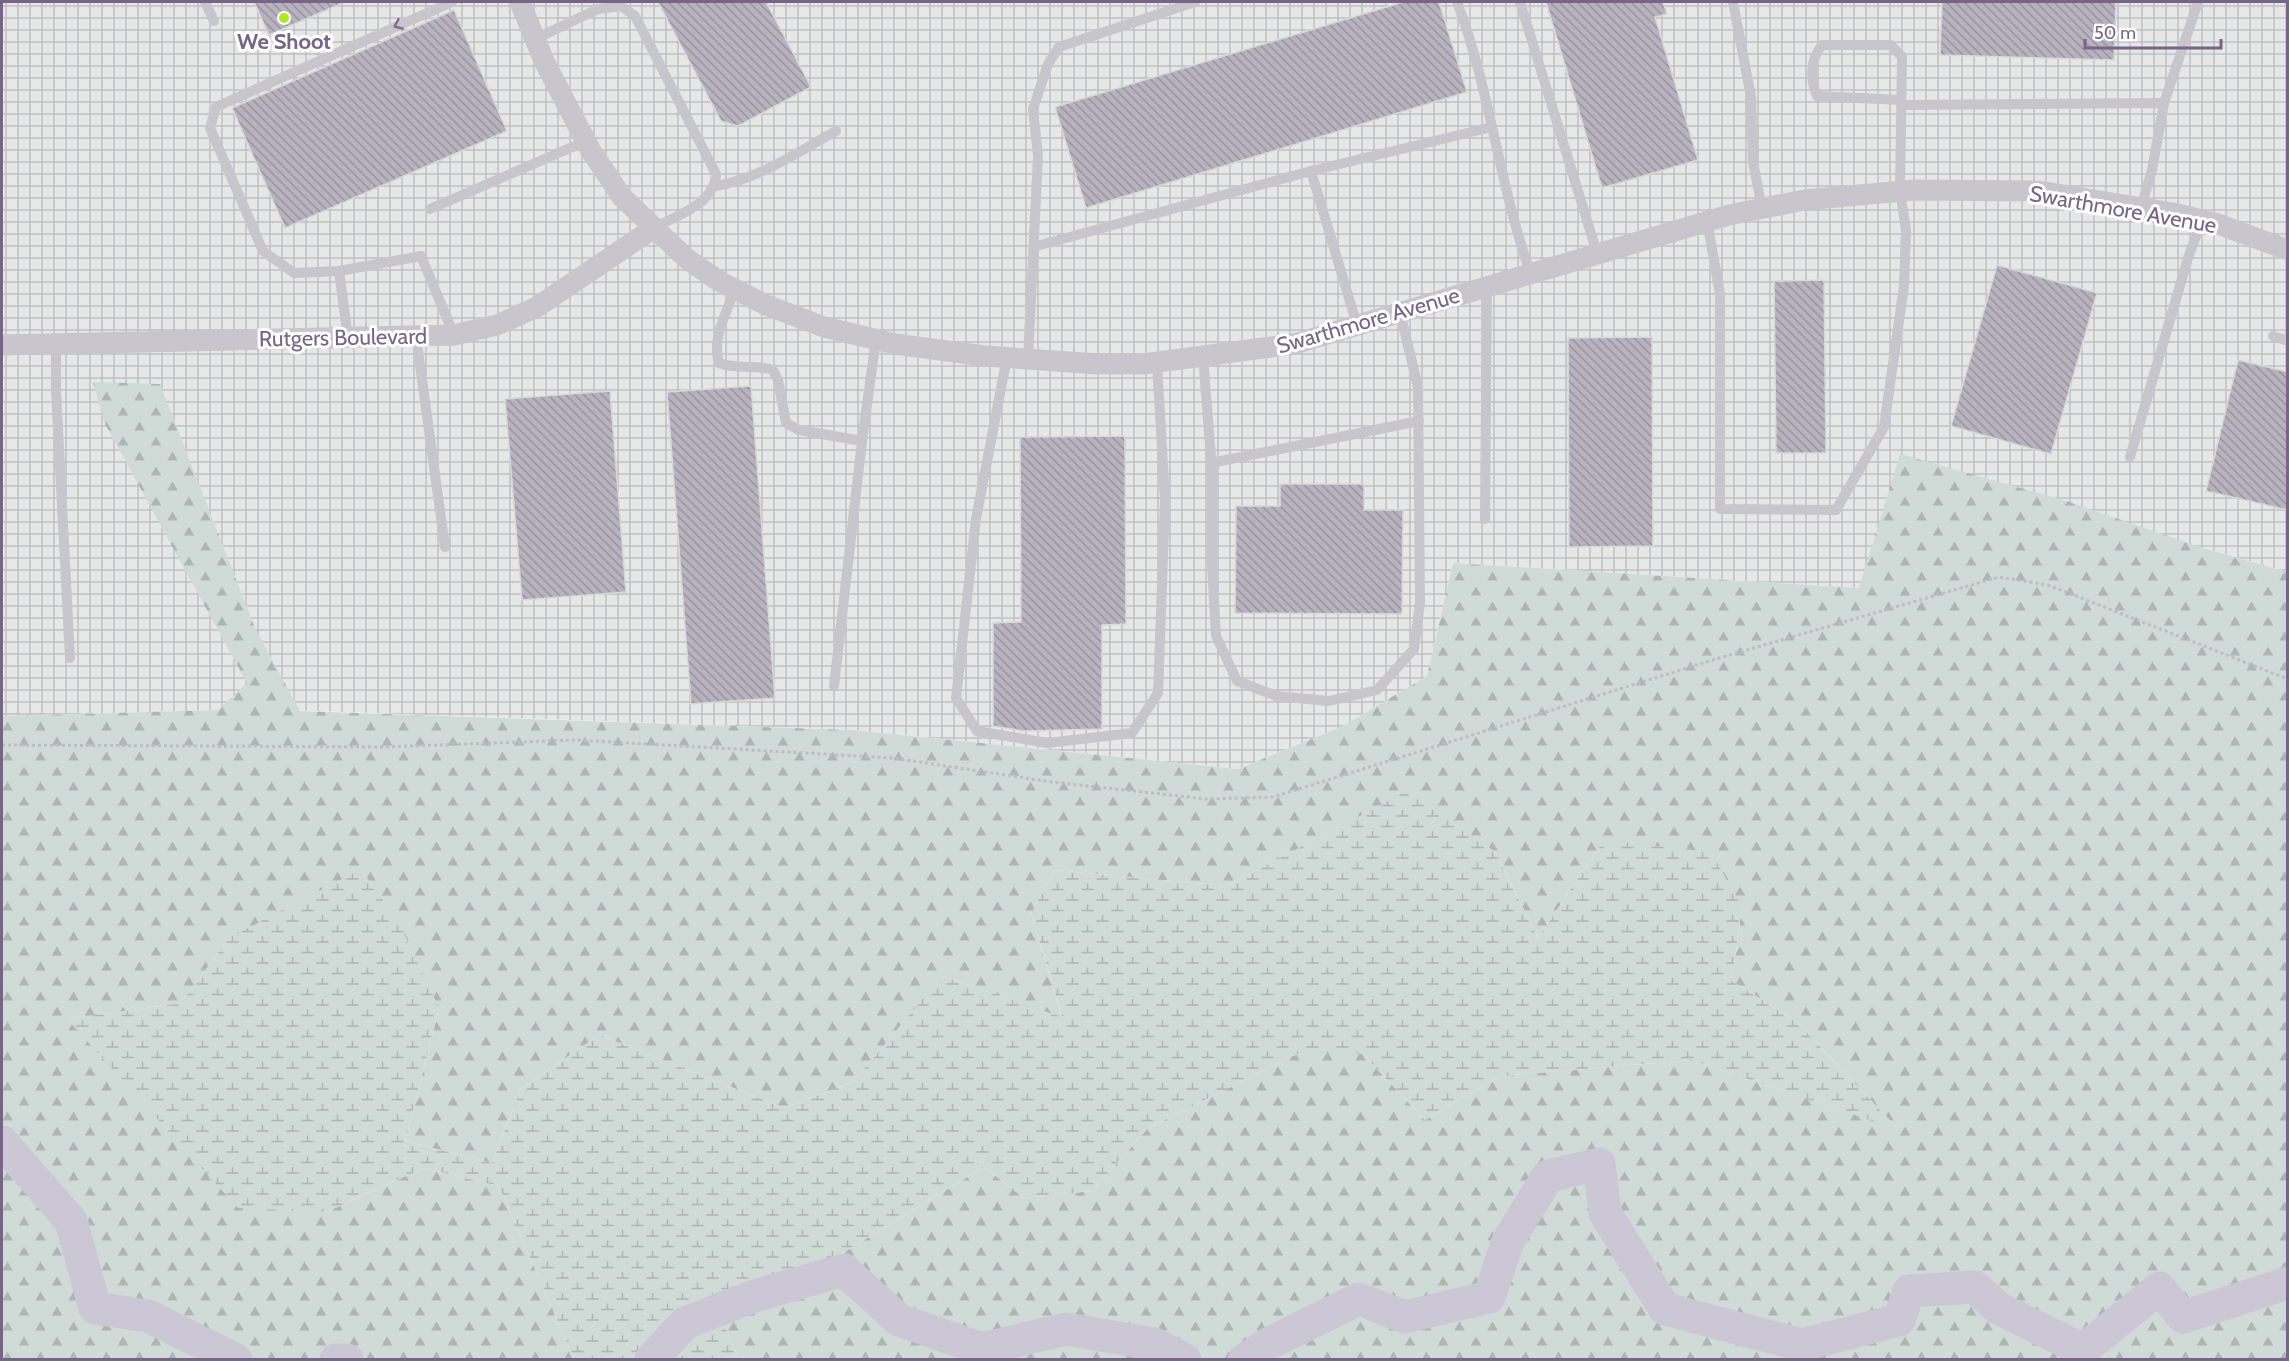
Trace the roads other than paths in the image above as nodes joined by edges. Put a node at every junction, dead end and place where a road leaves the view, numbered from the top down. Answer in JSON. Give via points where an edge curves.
{"nodes":[{"id":1,"x":205,"y":2,"type":"edge"},
{"id":2,"x":452,"y":2,"type":"edge"},
{"id":3,"x":520,"y":2,"type":"edge"},
{"id":4,"x":1195,"y":2,"type":"edge"},
{"id":5,"x":1457,"y":2,"type":"edge"},
{"id":6,"x":1520,"y":2,"type":"edge"},
{"id":7,"x":1733,"y":2,"type":"edge"},
{"id":8,"x":2198,"y":2,"type":"edge"},
{"id":9,"x":214,"y":21,"type":"dead end"},
{"id":10,"x":535,"y":39,"type":"junction"},
{"id":11,"x":1901,"y":103,"type":"junction"},
{"id":12,"x":2164,"y":103,"type":"junction"},
{"id":13,"x":1492,"y":127,"type":"junction"},
{"id":14,"x":836,"y":131,"type":"dead end"},
{"id":15,"x":586,"y":141,"type":"junction"},
{"id":16,"x":1311,"y":171,"type":"junction"},
{"id":17,"x":716,"y":186,"type":"junction"},
{"id":18,"x":1900,"y":191,"type":"junction"},
{"id":19,"x":1762,"y":208,"type":"junction"},
{"id":20,"x":2141,"y":208,"type":"junction"},
{"id":21,"x":430,"y":209,"type":"dead end"},
{"id":22,"x":2202,"y":220,"type":"junction"},
{"id":23,"x":1707,"y":221,"type":"junction"},
{"id":24,"x":654,"y":228,"type":"junction"},
{"id":25,"x":1033,"y":247,"type":"junction"},
{"id":26,"x":2288,"y":250,"type":"edge"},
{"id":27,"x":1597,"y":253,"type":"junction"},
{"id":28,"x":339,"y":271,"type":"junction"},
{"id":29,"x":1530,"y":272,"type":"junction"},
{"id":30,"x":1487,"y":286,"type":"junction"},
{"id":31,"x":735,"y":289,"type":"junction"},
{"id":32,"x":1400,"y":312,"type":"junction"},
{"id":33,"x":1358,"y":325,"type":"junction"},
{"id":34,"x":454,"y":334,"type":"junction"},
{"id":35,"x":416,"y":336,"type":"junction"},
{"id":36,"x":2273,"y":336,"type":"dead end"},
{"id":37,"x":348,"y":338,"type":"junction"},
{"id":38,"x":876,"y":339,"type":"junction"},
{"id":39,"x":2288,"y":341,"type":"edge"},
{"id":40,"x":56,"y":344,"type":"junction"},
{"id":41,"x":2,"y":345,"type":"edge"},
{"id":42,"x":1203,"y":356,"type":"junction"},
{"id":43,"x":1017,"y":358,"type":"junction"},
{"id":44,"x":1157,"y":363,"type":"junction"},
{"id":45,"x":1419,"y":421,"type":"junction"},
{"id":46,"x":862,"y":441,"type":"junction"},
{"id":47,"x":2130,"y":457,"type":"dead end"},
{"id":48,"x":1211,"y":464,"type":"junction"},
{"id":49,"x":1485,"y":519,"type":"dead end"},
{"id":50,"x":445,"y":547,"type":"dead end"},
{"id":51,"x":70,"y":658,"type":"dead end"},
{"id":52,"x":834,"y":686,"type":"dead end"}],
"edges":[{"from":1,"to":9,"type":"lane"},
{"from":2,"to":28,"type":"lane","one_way":true,"via":[[216,107],[210,128],[263,251],[294,273]]},
{"from":3,"to":10,"type":"street","name":"Swarthmore Avenue"},
{"from":4,"to":25,"type":"lane","via":[[1059,47],[1048,64],[1033,109],[1038,156]]},
{"from":5,"to":13,"type":"lane"},
{"from":6,"to":27,"type":"lane"},
{"from":7,"to":19,"type":"lane","via":[[1751,97],[1753,162]]},
{"from":8,"to":12,"type":"lane"},
{"from":10,"to":15,"type":"street","name":"Swarthmore Avenue"},
{"from":10,"to":17,"type":"lane","via":[[598,9],[621,6],[635,16],[717,174]]},
{"from":11,"to":11,"type":"lane","via":[[1902,57],[1892,45],[1822,45],[1813,56],[1812,85],[1817,96]]},
{"from":11,"to":12,"type":"lane"},
{"from":11,"to":18,"type":"lane"},
{"from":12,"to":20,"type":"lane"},
{"from":13,"to":16,"type":"lane"},
{"from":13,"to":29,"type":"lane","via":[[1515,231]]},
{"from":14,"to":17,"type":"lane","via":[[759,173]]},
{"from":15,"to":21,"type":"lane"},
{"from":15,"to":24,"type":"street","name":"Swarthmore Avenue","via":[[622,197]]},
{"from":16,"to":25,"type":"lane"},
{"from":16,"to":33,"type":"lane"},
{"from":17,"to":24,"type":"lane","via":[[707,200]]},
{"from":18,"to":19,"type":"street","name":"Swarthmore Avenue"},
{"from":18,"to":20,"type":"street","name":"Swarthmore Avenue","via":[[2038,191]]},
{"from":18,"to":23,"type":"lane","via":[[1906,230],[1904,286],[1884,427],[1836,510],[1720,509],[1720,294]]},
{"from":19,"to":23,"type":"street","name":"Swarthmore Avenue"},
{"from":20,"to":22,"type":"street","name":"Swarthmore Avenue"},
{"from":22,"to":26,"type":"street","name":"Swarthmore Avenue"},
{"from":22,"to":47,"type":"lane","via":[[2187,258]]},
{"from":23,"to":27,"type":"street","name":"Swarthmore Avenue"},
{"from":24,"to":31,"type":"street","name":"Swarthmore Avenue","via":[[687,259]]},
{"from":24,"to":34,"type":"street","name":"Rutgers Boulevard","via":[[537,307],[497,325]]},
{"from":25,"to":43,"type":"lane"},
{"from":27,"to":29,"type":"street","name":"Swarthmore Avenue"},
{"from":28,"to":34,"type":"lane","via":[[421,256]]},
{"from":28,"to":37,"type":"lane"},
{"from":29,"to":30,"type":"street","name":"Swarthmore Avenue"},
{"from":30,"to":32,"type":"street","name":"Swarthmore Avenue"},
{"from":30,"to":49,"type":"lane"},
{"from":31,"to":38,"type":"street","name":"Swarthmore Avenue","via":[[824,327]]},
{"from":31,"to":46,"type":"lane","via":[[717,340],[715,352],[719,363],[730,368],[773,370],[786,423],[799,430]]},
{"from":32,"to":33,"type":"street","name":"Swarthmore Avenue"},
{"from":32,"to":45,"type":"lane","via":[[1419,387]]},
{"from":33,"to":42,"type":"street","name":"Swarthmore Avenue","via":[[1294,344]]},
{"from":34,"to":35,"type":"street","name":"Rutgers Boulevard"},
{"from":35,"to":37,"type":"street","name":"Rutgers Boulevard"},
{"from":35,"to":50,"type":"lane"},
{"from":36,"to":39,"type":"lane"},
{"from":37,"to":40,"type":"street","name":"Rutgers Boulevard"},
{"from":38,"to":43,"type":"street","name":"Swarthmore Avenue"},
{"from":38,"to":46,"type":"lane"},
{"from":40,"to":41,"type":"street","name":"Rutgers Boulevard"},
{"from":40,"to":51,"type":"lane"},
{"from":42,"to":44,"type":"street","name":"Swarthmore Avenue"},
{"from":42,"to":48,"type":"lane"},
{"from":43,"to":44,"type":"street","name":"Swarthmore Avenue","via":[[1098,364]]},
{"from":43,"to":44,"type":"lane","via":[[976,519],[956,698],[977,731],[1047,744],[1132,733],[1158,693],[1165,500]]},
{"from":45,"to":48,"type":"lane"},
{"from":45,"to":48,"type":"lane","via":[[1420,603],[1414,649],[1377,690],[1329,701],[1276,696],[1237,681],[1215,636]]},
{"from":46,"to":52,"type":"lane"}]}
